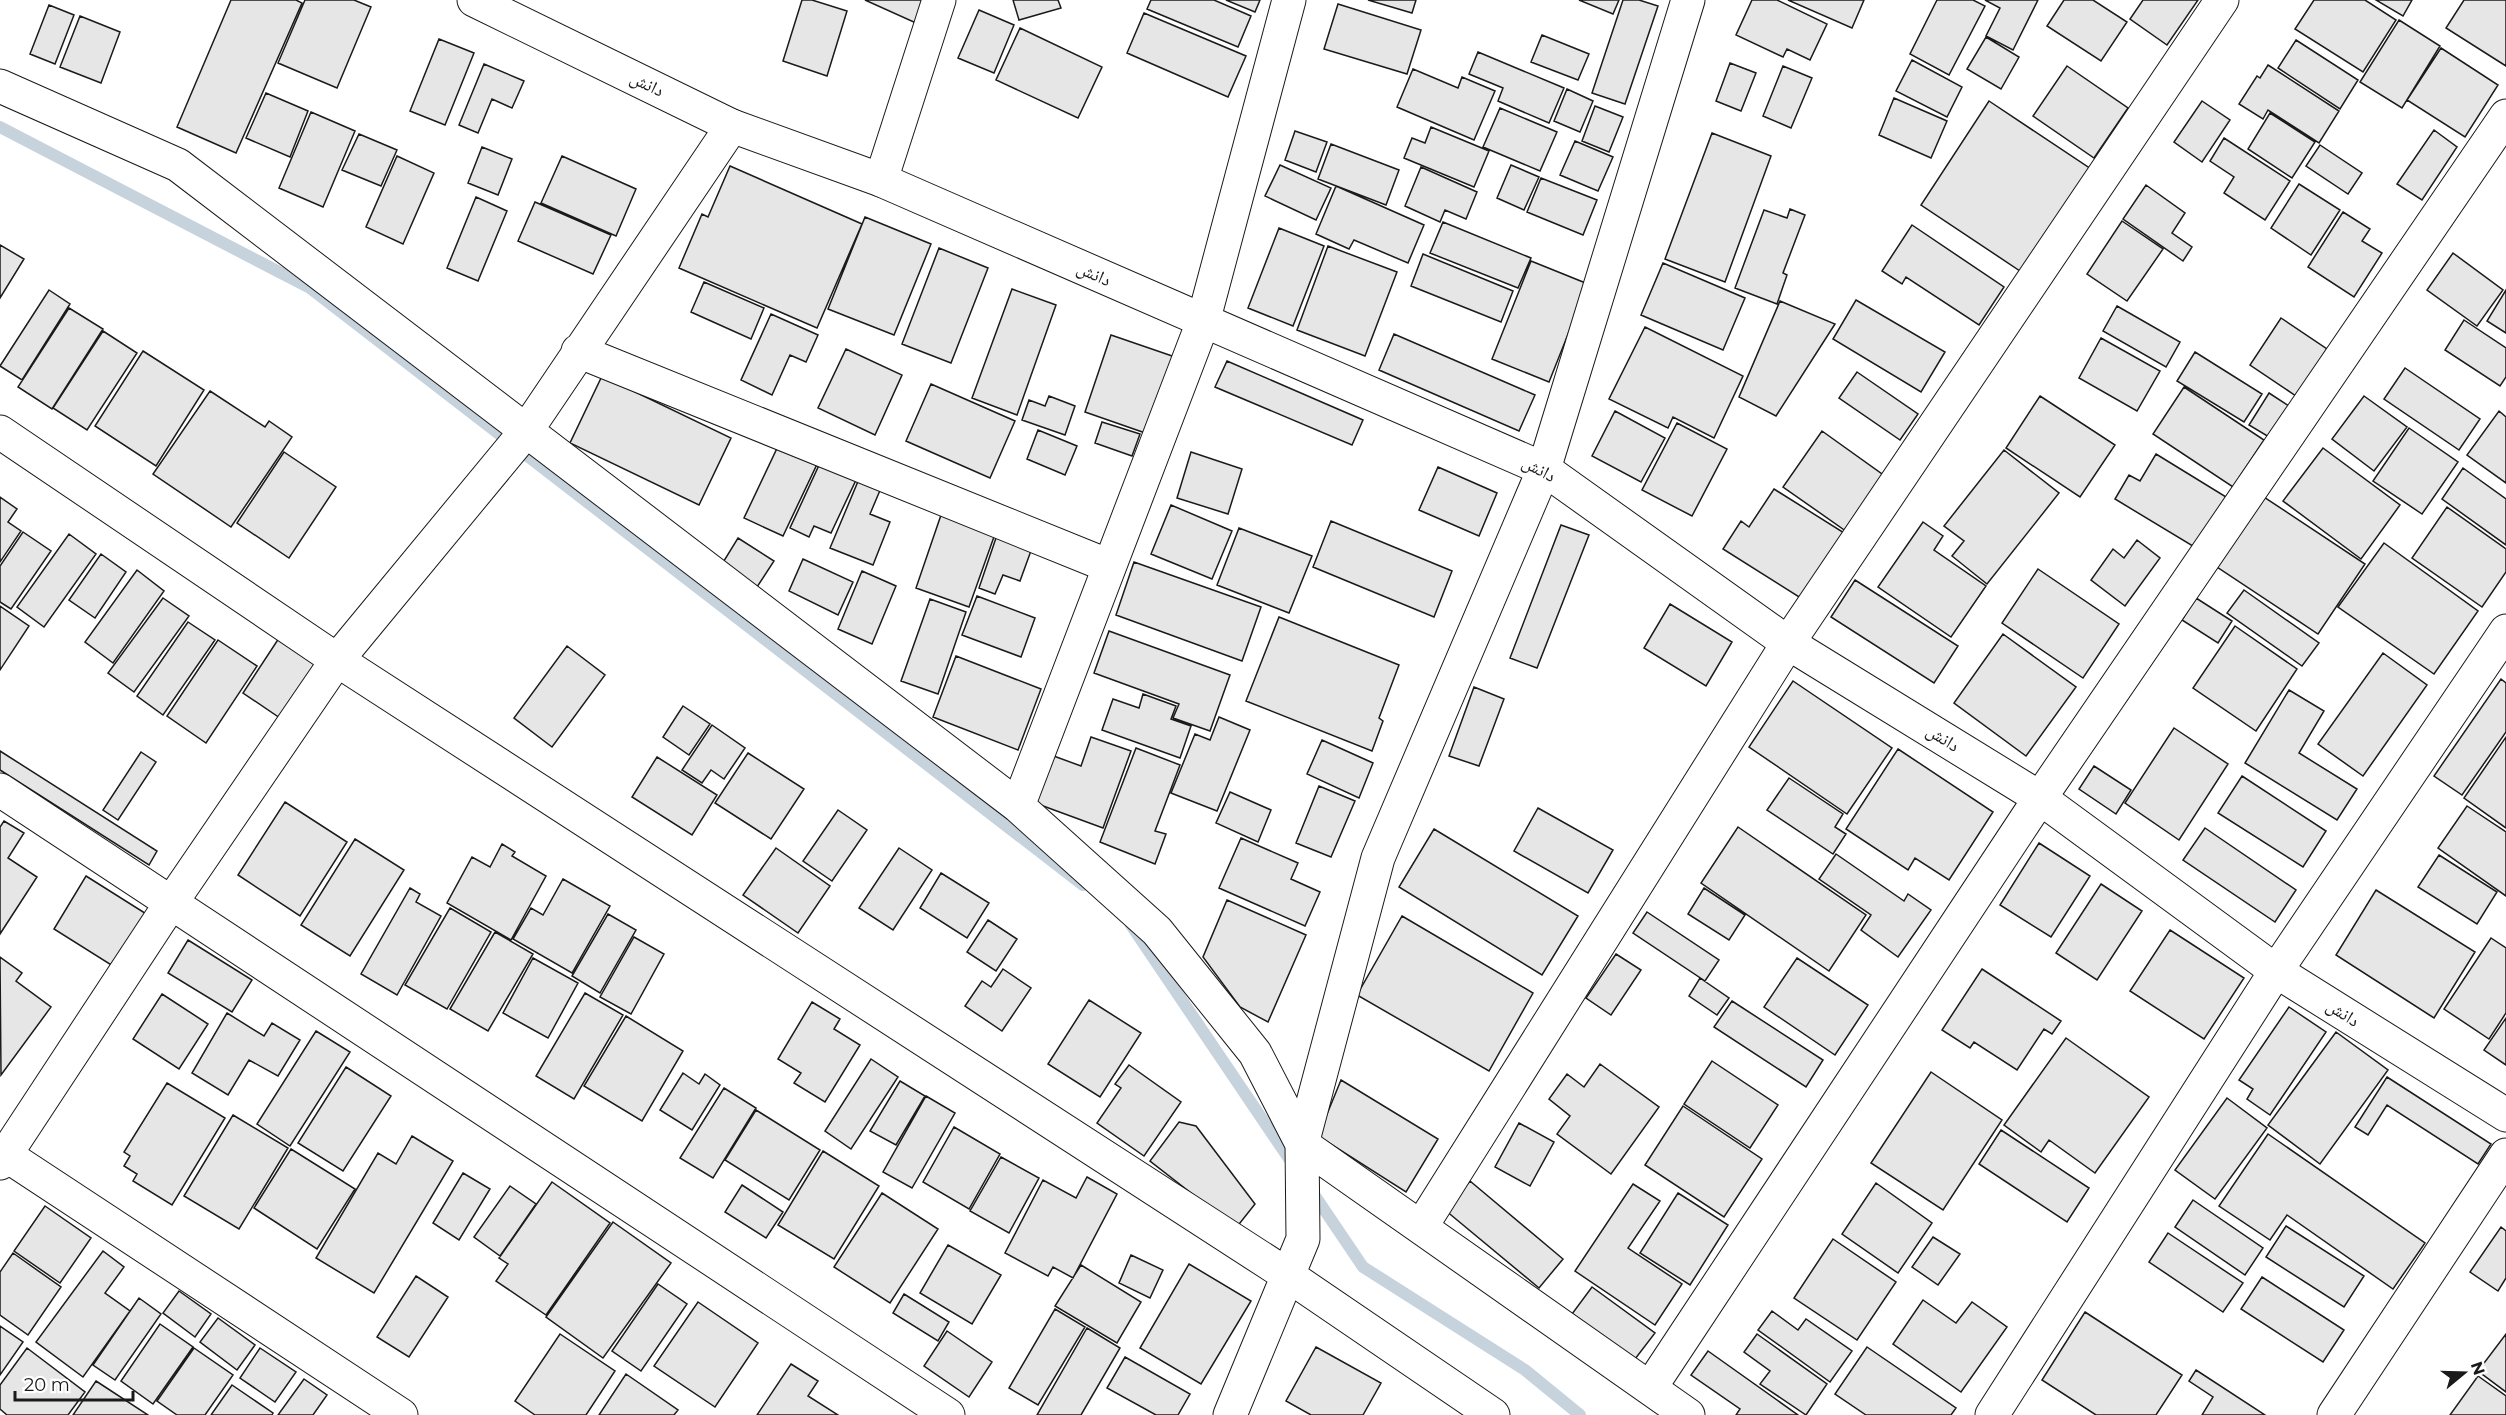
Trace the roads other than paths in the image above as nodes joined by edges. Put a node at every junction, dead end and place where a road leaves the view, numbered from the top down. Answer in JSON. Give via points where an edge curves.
{"nodes":[{"id":1,"x":474,"y":0,"type":"edge"},
{"id":2,"x":939,"y":0,"type":"edge"},
{"id":3,"x":1289,"y":0,"type":"edge"},
{"id":4,"x":1688,"y":0,"type":"edge"},
{"id":5,"x":2222,"y":0,"type":"edge"},
{"id":6,"x":0,"y":86,"type":"edge"},
{"id":7,"x":2506,"y":116,"type":"edge"},
{"id":8,"x":732,"y":126,"type":"junction"},
{"id":9,"x":881,"y":180,"type":"junction"},
{"id":10,"x":1203,"y":322,"type":"junction"},
{"id":11,"x":578,"y":351,"type":"junction"},
{"id":12,"x":525,"y":431,"type":"junction"},
{"id":13,"x":0,"y":432,"type":"edge"},
{"id":14,"x":1544,"y":469,"type":"junction"},
{"id":15,"x":1109,"y":566,"type":"junction"},
{"id":16,"x":2506,"y":631,"type":"edge"},
{"id":17,"x":1788,"y":643,"type":"junction"},
{"id":18,"x":337,"y":660,"type":"junction"},
{"id":19,"x":0,"y":790,"type":"edge"},
{"id":20,"x":2040,"y":798,"type":"junction"},
{"id":21,"x":1018,"y":806,"type":"junction"},
{"id":22,"x":171,"y":903,"type":"junction"},
{"id":23,"x":2276,"y":971,"type":"junction"},
{"id":24,"x":2506,"y":1115,"type":"edge"},
{"id":25,"x":1302,"y":1144,"type":"junction"},
{"id":26,"x":2506,"y":1155,"type":"edge"},
{"id":27,"x":2,"y":1157,"type":"edge"},
{"id":28,"x":1420,"y":1227,"type":"junction"},
{"id":29,"x":1288,"y":1276,"type":"junction"},
{"id":30,"x":1650,"y":1388,"type":"junction"},
{"id":31,"x":401,"y":1415,"type":"edge"},
{"id":32,"x":948,"y":1415,"type":"edge"},
{"id":33,"x":1230,"y":1415,"type":"edge"},
{"id":34,"x":1493,"y":1415,"type":"edge"},
{"id":35,"x":1688,"y":1415,"type":"edge"},
{"id":36,"x":1992,"y":1415,"type":"edge"},
{"id":37,"x":2334,"y":1415,"type":"edge"}],
"edges":[{"from":1,"to":8,"type":"street","name":"دانش"},
{"from":2,"to":9,"type":"street"},
{"from":3,"to":10,"type":"street"},
{"from":4,"to":14,"type":"street"},
{"from":5,"to":17,"type":"street"},
{"from":6,"to":12,"type":"street","via":[[178,165]]},
{"from":7,"to":20,"type":"street"},
{"from":8,"to":9,"type":"street","name":"دانش"},
{"from":8,"to":11,"type":"street"},
{"from":9,"to":10,"type":"street","name":"دانش"},
{"from":10,"to":14,"type":"street","name":"دانش"},
{"from":10,"to":15,"type":"street"},
{"from":11,"to":12,"type":"street"},
{"from":11,"to":15,"type":"street"},
{"from":12,"to":18,"type":"street"},
{"from":12,"to":21,"type":"street"},
{"from":13,"to":18,"type":"street"},
{"from":14,"to":17,"type":"street","name":"دانش"},
{"from":14,"to":25,"type":"street","via":[[1378,858]]},
{"from":15,"to":21,"type":"street"},
{"from":16,"to":23,"type":"street"},
{"from":17,"to":20,"type":"street","name":"دانش"},
{"from":17,"to":28,"type":"street"},
{"from":18,"to":22,"type":"street"},
{"from":18,"to":29,"type":"street"},
{"from":19,"to":22,"type":"street"},
{"from":20,"to":23,"type":"street","name":"دانش"},
{"from":20,"to":30,"type":"street"},
{"from":21,"to":25,"type":"street","via":[[1157,931],[1255,1053]]},
{"from":22,"to":27,"type":"street"},
{"from":22,"to":32,"type":"street"},
{"from":23,"to":24,"type":"street","name":"دانش"},
{"from":23,"to":36,"type":"street"},
{"from":25,"to":28,"type":"street"},
{"from":25,"to":29,"type":"street","via":[[1303,1239]]},
{"from":26,"to":37,"type":"street"},
{"from":27,"to":31,"type":"street"},
{"from":28,"to":30,"type":"street"},
{"from":29,"to":33,"type":"street"},
{"from":29,"to":34,"type":"street"},
{"from":30,"to":35,"type":"street"}]}
